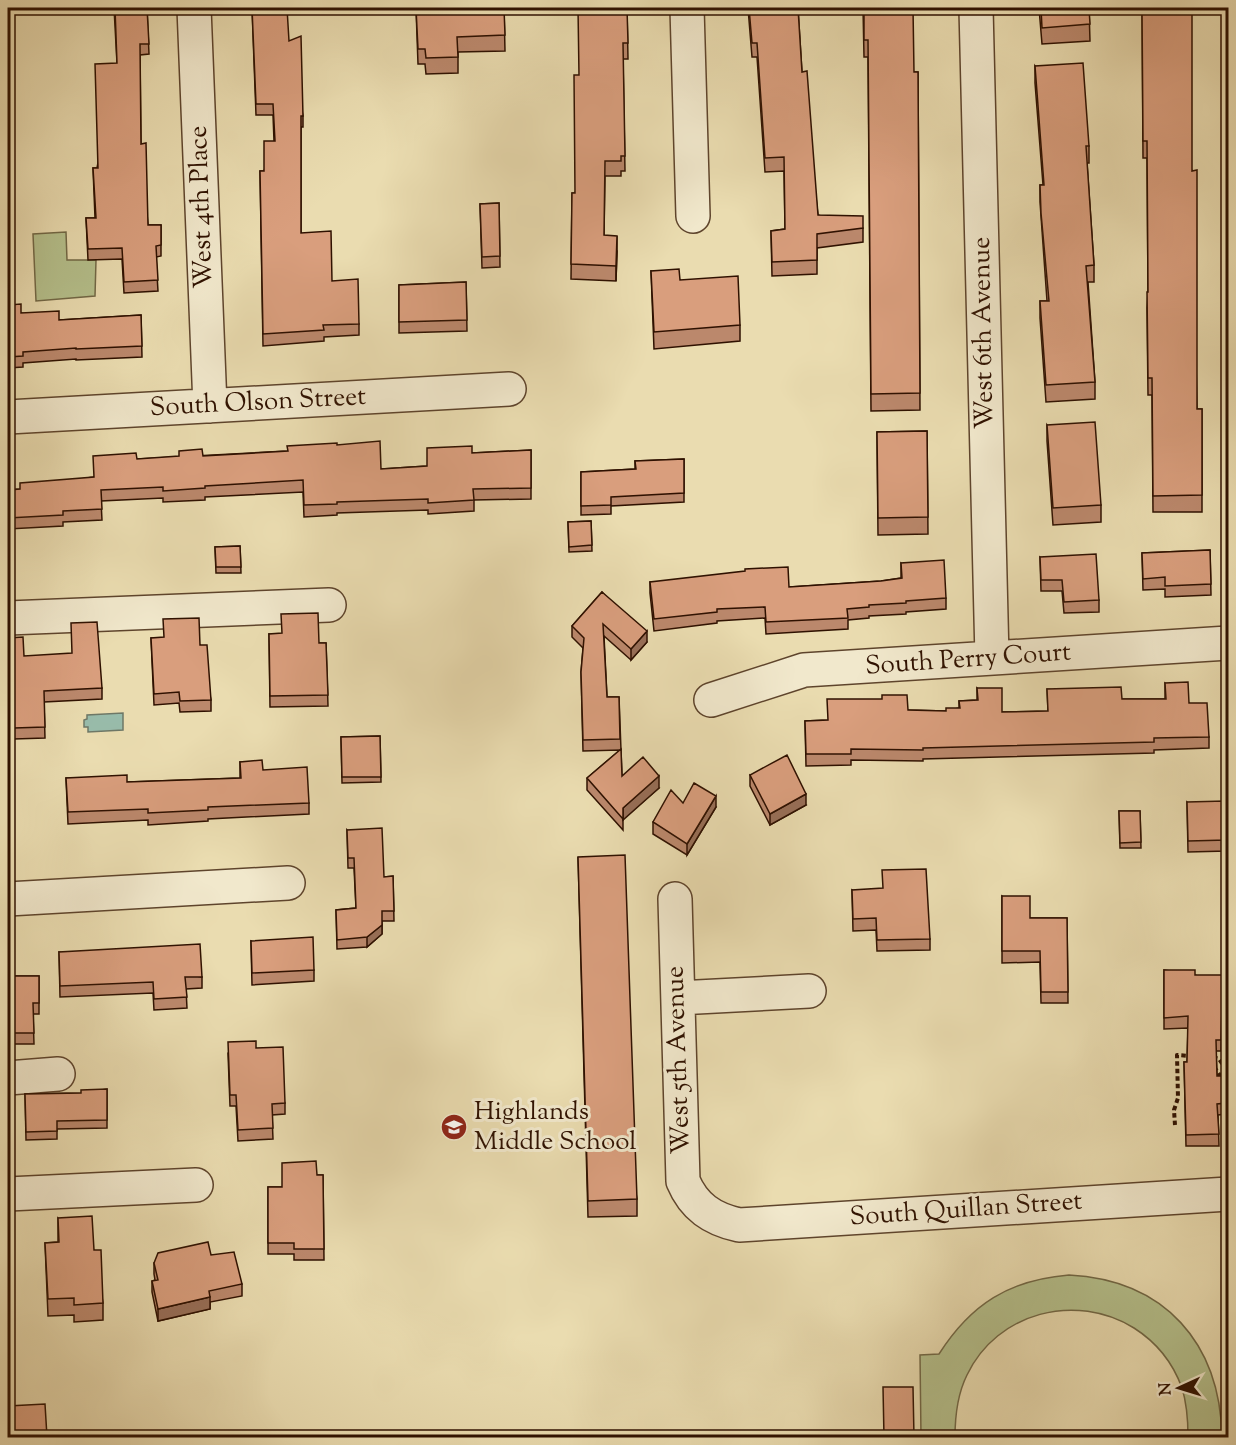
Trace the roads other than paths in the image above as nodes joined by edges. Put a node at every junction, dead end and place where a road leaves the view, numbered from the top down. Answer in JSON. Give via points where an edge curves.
{"nodes":[{"id":1,"x":194,"y":8,"type":"edge"},
{"id":2,"x":687,"y":8,"type":"edge"},
{"id":3,"x":976,"y":8,"type":"edge"},
{"id":4,"x":693,"y":216,"type":"dead end"},
{"id":5,"x":509,"y":389,"type":"dead end"},
{"id":6,"x":210,"y":406,"type":"junction"},
{"id":7,"x":8,"y":417,"type":"edge"},
{"id":8,"x":329,"y":605,"type":"dead end"},
{"id":9,"x":8,"y":618,"type":"edge"},
{"id":10,"x":1228,"y":644,"type":"edge"},
{"id":11,"x":992,"y":658,"type":"junction"},
{"id":12,"x":711,"y":700,"type":"dead end"},
{"id":13,"x":288,"y":883,"type":"dead end"},
{"id":14,"x":8,"y":899,"type":"edge"},
{"id":15,"x":675,"y":899,"type":"dead end"},
{"id":16,"x":809,"y":991,"type":"dead end"},
{"id":17,"x":678,"y":998,"type":"junction"},
{"id":18,"x":58,"y":1074,"type":"dead end"},
{"id":19,"x":8,"y":1078,"type":"edge"},
{"id":20,"x":196,"y":1185,"type":"dead end"},
{"id":21,"x":8,"y":1194,"type":"edge"},
{"id":22,"x":1228,"y":1194,"type":"edge"},
{"id":23,"x":706,"y":1213,"type":"joint"}],
"edges":[{"from":1,"to":6,"type":"street","name":"West 4th Place"},
{"from":2,"to":4,"type":"street"},
{"from":3,"to":11,"type":"street","name":"West 6th Avenue"},
{"from":5,"to":6,"type":"street","name":"South Olson Street"},
{"from":6,"to":7,"type":"street","name":"South Olson Street"},
{"from":8,"to":9,"type":"street"},
{"from":10,"to":11,"type":"street","name":"South Perry Court"},
{"from":11,"to":12,"type":"street","name":"South Perry Court","via":[[804,670]]},
{"from":13,"to":14,"type":"street"},
{"from":15,"to":17,"type":"street","name":"West 5th Avenue"},
{"from":16,"to":17,"type":"street"},
{"from":17,"to":23,"type":"street","name":"West 5th Avenue","via":[[683,1181]]},
{"from":18,"to":19,"type":"street"},
{"from":20,"to":21,"type":"street"},
{"from":22,"to":23,"type":"street","name":"South Quillan Street","via":[[740,1225]]}]}
